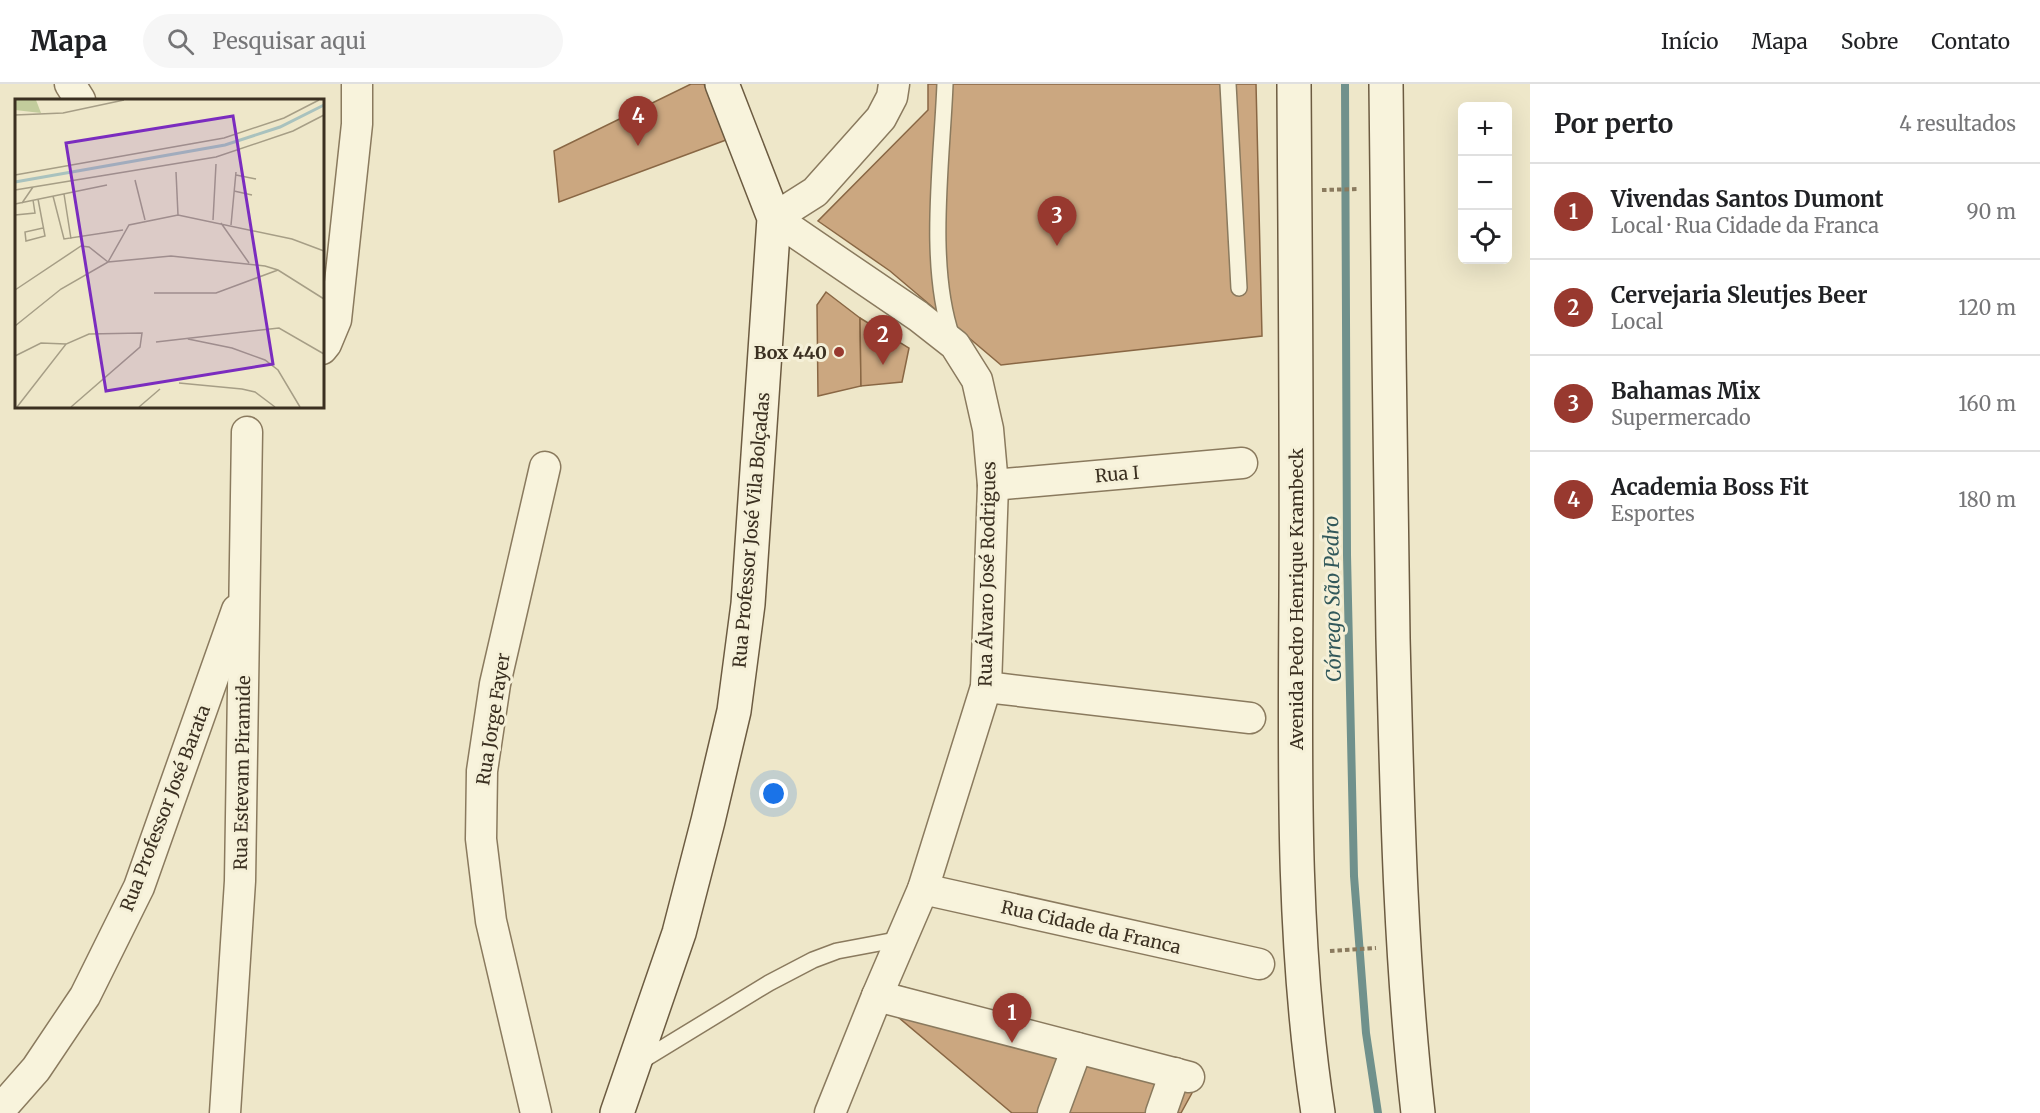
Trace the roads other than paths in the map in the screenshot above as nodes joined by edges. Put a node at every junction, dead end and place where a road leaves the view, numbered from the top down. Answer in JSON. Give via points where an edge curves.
{"nodes":[{"id":1,"x":70,"y":84,"type":"edge"},
{"id":2,"x":357,"y":84,"type":"edge"},
{"id":3,"x":722,"y":84,"type":"edge"},
{"id":4,"x":894,"y":84,"type":"edge"},
{"id":5,"x":945,"y":84,"type":"edge"},
{"id":6,"x":1228,"y":84,"type":"edge"},
{"id":7,"x":1294,"y":84,"type":"edge"},
{"id":8,"x":1386,"y":84,"type":"edge"},
{"id":9,"x":79,"y":99,"type":"edge"},
{"id":10,"x":774,"y":218,"type":"junction"},
{"id":11,"x":1239,"y":288,"type":"dead end"},
{"id":12,"x":955,"y":345,"type":"junction"},
{"id":13,"x":324,"y":346,"type":"edge"},
{"id":14,"x":248,"y":432,"type":"dead end"},
{"id":15,"x":1242,"y":463,"type":"dead end"},
{"id":16,"x":545,"y":467,"type":"dead end"},
{"id":17,"x":993,"y":485,"type":"junction"},
{"id":18,"x":245,"y":584,"type":"junction"},
{"id":19,"x":986,"y":687,"type":"junction"},
{"id":20,"x":1250,"y":718,"type":"dead end"},
{"id":21,"x":923,"y":889,"type":"junction"},
{"id":22,"x":901,"y":939,"type":"junction"},
{"id":23,"x":1259,"y":964,"type":"dead end"},
{"id":24,"x":877,"y":996,"type":"junction"},
{"id":25,"x":1077,"y":1048,"type":"junction"},
{"id":26,"x":634,"y":1066,"type":"junction"},
{"id":27,"x":0,"y":1110,"type":"edge"},
{"id":28,"x":225,"y":1113,"type":"edge"},
{"id":29,"x":536,"y":1113,"type":"edge"},
{"id":30,"x":617,"y":1113,"type":"edge"},
{"id":31,"x":830,"y":1113,"type":"edge"},
{"id":32,"x":1053,"y":1113,"type":"edge"},
{"id":33,"x":1161,"y":1113,"type":"edge"},
{"id":34,"x":1318,"y":1113,"type":"edge"},
{"id":35,"x":1418,"y":1113,"type":"edge"}],
"edges":[{"from":1,"to":9,"type":"street"},
{"from":2,"to":13,"type":"street","via":[[357,124],[336,320]]},
{"from":3,"to":10,"type":"main road"},
{"from":4,"to":10,"type":"street","via":[[887,108],[867,135],[815,192]]},
{"from":5,"to":12,"type":"lane","via":[[939,254],[941,296]]},
{"from":6,"to":11,"type":"lane"},
{"from":7,"to":34,"type":"main road","name":"Avenida Pedro Henrique Krambeck","via":[[1295,752],[1303,973]]},
{"from":8,"to":35,"type":"main road","via":[[1396,785],[1410,1039]]},
{"from":10,"to":12,"type":"street","name":"Rua Álvaro José Rodrigues"},
{"from":10,"to":26,"type":"main road","name":"Rua Professor José Vila Bolçadas","via":[[748,604],[734,711],[679,933]]},
{"from":12,"to":17,"type":"street","name":"Rua Álvaro José Rodrigues","via":[[977,380],[988,429]]},
{"from":14,"to":18,"type":"street","name":"Rua Estevam Piramide"},
{"from":15,"to":17,"type":"street","name":"Rua I"},
{"from":16,"to":29,"type":"street","name":"Rua Jorge Fayer","via":[[495,684],[482,771],[481,817],[492,921]]},
{"from":17,"to":19,"type":"street","name":"Rua Álvaro José Rodrigues"},
{"from":18,"to":27,"type":"street","name":"Rua Professor José Barata","via":[[139,887],[85,996],[36,1069]]},
{"from":18,"to":28,"type":"street","name":"Rua Estevam Piramide","via":[[240,881]]},
{"from":19,"to":20,"type":"street"},
{"from":19,"to":21,"type":"street","name":"Rua Álvaro José Rodrigues"},
{"from":21,"to":22,"type":"street","name":"Rua Álvaro José Rodrigues"},
{"from":21,"to":23,"type":"street","name":"Rua Cidade da Franca"},
{"from":22,"to":24,"type":"street","name":"Rua Álvaro José Rodrigues"},
{"from":22,"to":26,"type":"lane","via":[[837,951],[813,960],[769,982]]},
{"from":24,"to":25,"type":"street"},
{"from":24,"to":31,"type":"street","name":"Rua Álvaro José Rodrigues"},
{"from":25,"to":32,"type":"street"},
{"from":25,"to":33,"type":"street","via":[[1182,1075]]},
{"from":26,"to":30,"type":"main road","name":"Rua Professor José Vila Bolçadas"}]}
